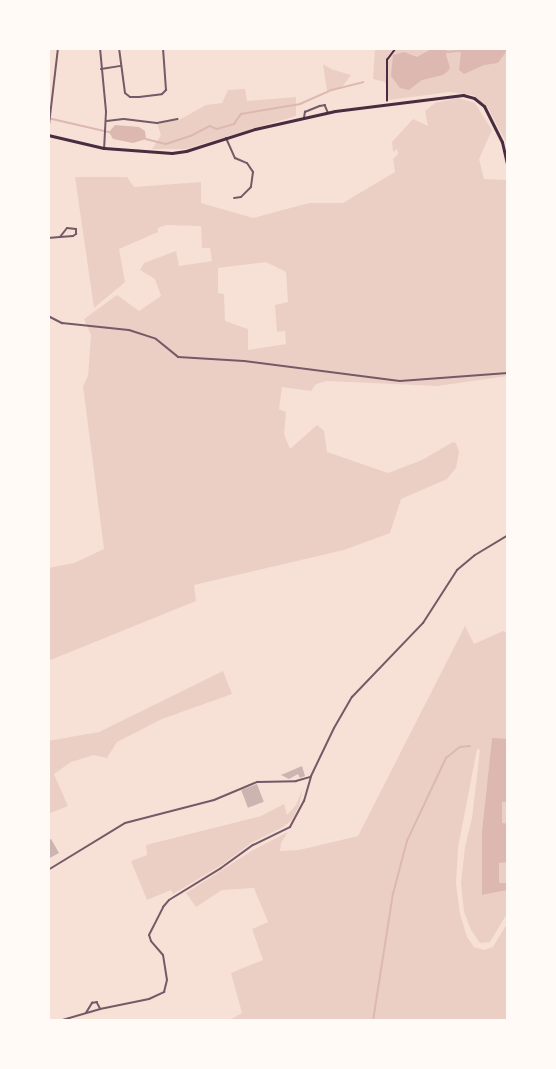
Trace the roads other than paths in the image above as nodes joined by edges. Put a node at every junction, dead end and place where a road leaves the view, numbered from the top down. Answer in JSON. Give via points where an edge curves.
{"nodes":[{"id":1,"x":58,"y":48,"type":"edge"},
{"id":2,"x":100,"y":48,"type":"edge"},
{"id":3,"x":119,"y":48,"type":"edge"},
{"id":4,"x":164,"y":48,"type":"edge"},
{"id":5,"x":121,"y":66,"type":"junction"},
{"id":6,"x":101,"y":69,"type":"junction"},
{"id":7,"x":328,"y":112,"type":"junction"},
{"id":8,"x":303,"y":118,"type":"junction"},
{"id":9,"x":124,"y":119,"type":"joint"},
{"id":10,"x":178,"y":119,"type":"dead end"},
{"id":11,"x":106,"y":121,"type":"junction"},
{"id":12,"x":49,"y":123,"type":"edge"},
{"id":13,"x":48,"y":134,"type":"edge"},
{"id":14,"x":226,"y":138,"type":"junction"},
{"id":15,"x":104,"y":148,"type":"junction"},
{"id":16,"x":508,"y":167,"type":"edge"},
{"id":17,"x":234,"y":198,"type":"dead end"},
{"id":18,"x":60,"y":237,"type":"junction"},
{"id":19,"x":48,"y":238,"type":"edge"},
{"id":20,"x":48,"y":316,"type":"edge"},
{"id":21,"x":508,"y":372,"type":"edge"},
{"id":22,"x":508,"y":535,"type":"edge"},
{"id":23,"x":311,"y":776,"type":"junction"},
{"id":24,"x":48,"y":870,"type":"edge"},
{"id":25,"x":100,"y":1009,"type":"junction"},
{"id":26,"x":86,"y":1013,"type":"junction"},
{"id":27,"x":59,"y":1021,"type":"edge"}],
"edges":[{"from":1,"to":12,"type":"street"},
{"from":2,"to":6,"type":"street"},
{"from":3,"to":5,"type":"street"},
{"from":4,"to":5,"type":"street","via":[[168,86],[162,94],[130,97],[125,93]]},
{"from":5,"to":6,"type":"street"},
{"from":6,"to":11,"type":"street"},
{"from":7,"to":8,"type":"main road"},
{"from":7,"to":8,"type":"lane","via":[[325,105],[320,106],[305,112]]},
{"from":7,"to":16,"type":"main road","via":[[463,95],[474,98],[484,106],[502,142]]},
{"from":8,"to":14,"type":"main road"},
{"from":9,"to":10,"type":"street","via":[[157,123]]},
{"from":9,"to":11,"type":"lane"},
{"from":11,"to":15,"type":"street"},
{"from":12,"to":13,"type":"street"},
{"from":13,"to":15,"type":"main road"},
{"from":14,"to":15,"type":"main road","via":[[172,153]]},
{"from":14,"to":17,"type":"street","via":[[235,158],[247,163],[254,172],[251,187]]},
{"from":18,"to":18,"type":"street","via":[[76,234],[76,229],[67,228]]},
{"from":18,"to":19,"type":"street"},
{"from":20,"to":21,"type":"street","via":[[62,323],[129,330],[156,339],[178,357],[244,361],[400,381]]},
{"from":22,"to":23,"type":"street","via":[[453,574],[423,623],[352,697]]},
{"from":23,"to":24,"type":"street","via":[[296,781],[257,782],[214,800],[124,823]]},
{"from":23,"to":25,"type":"street","via":[[304,801],[290,827],[253,845],[163,907],[149,935],[164,955],[164,993]]},
{"from":25,"to":26,"type":"street"},
{"from":25,"to":26,"type":"lane","via":[[95,1002],[87,1007]]},
{"from":26,"to":27,"type":"street"}]}
